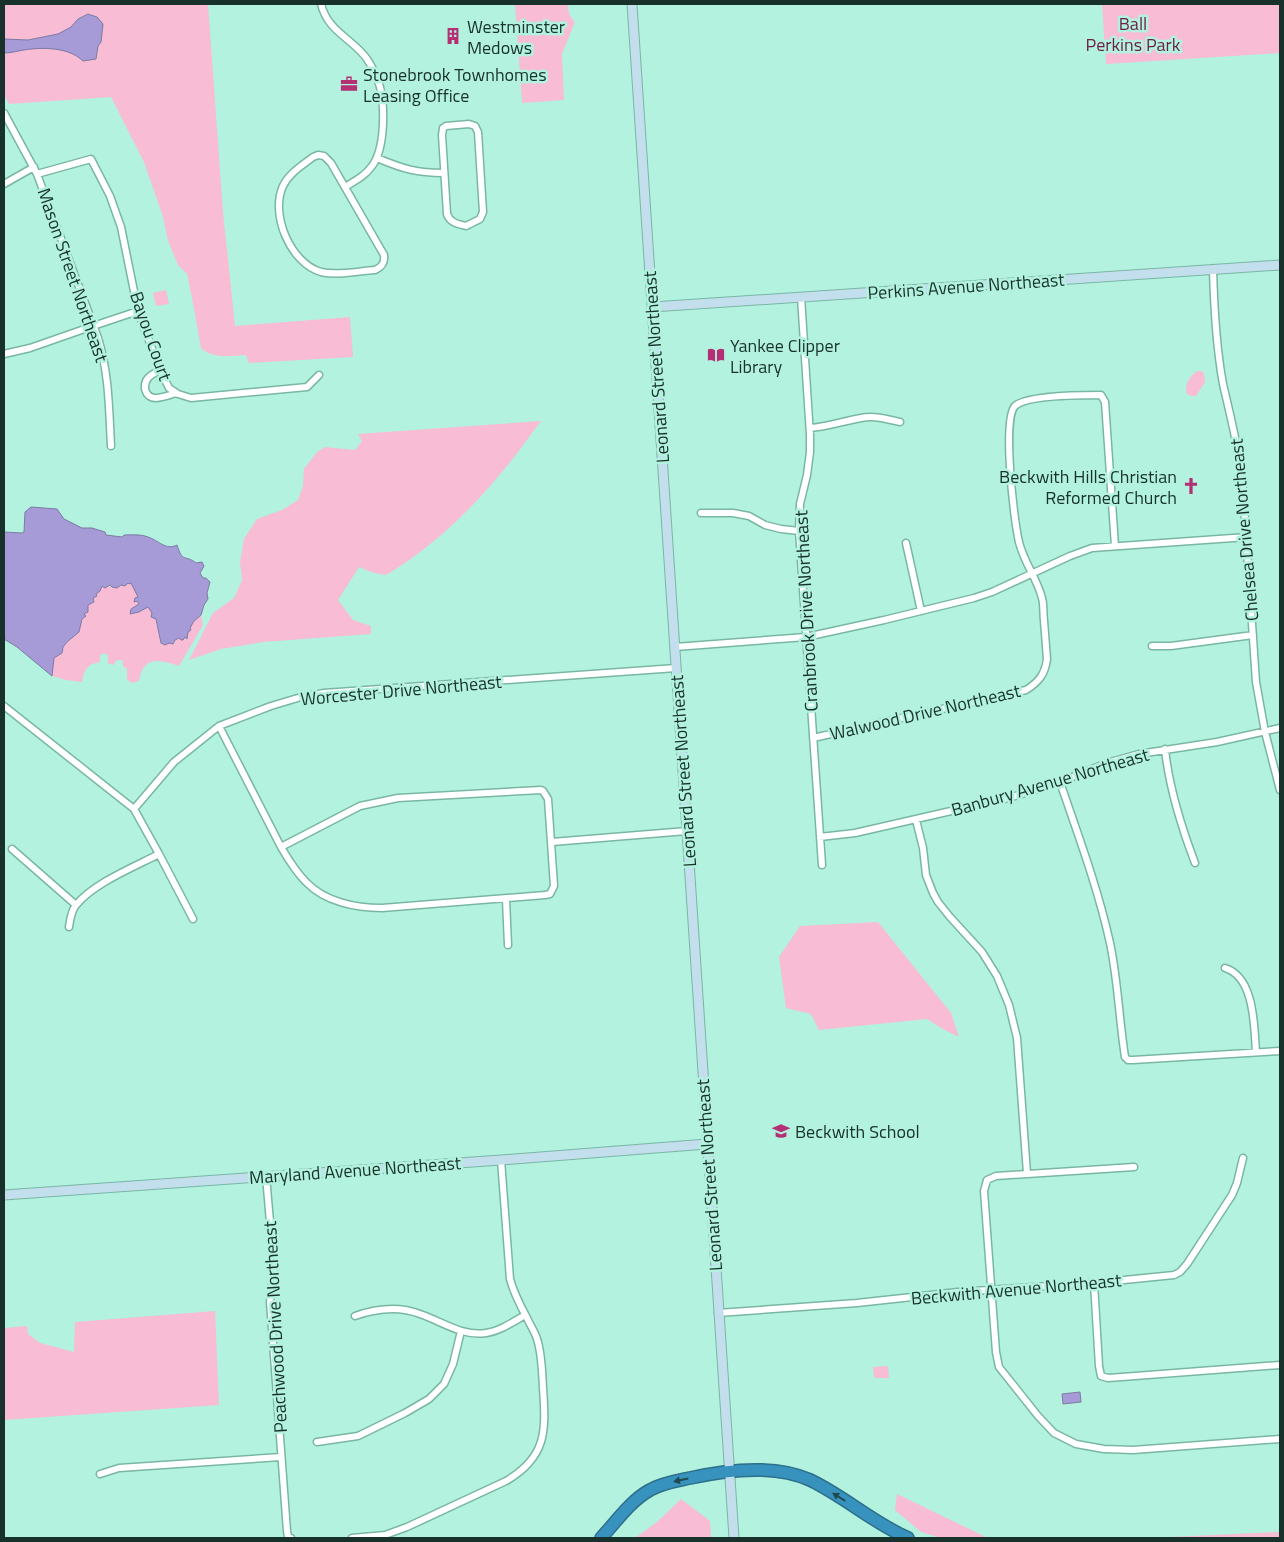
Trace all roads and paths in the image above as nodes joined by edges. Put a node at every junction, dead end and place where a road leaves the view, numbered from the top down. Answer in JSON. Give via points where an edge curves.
{"nodes":[{"id":1,"x":321,"y":4,"type":"edge"},
{"id":2,"x":632,"y":4,"type":"edge"},
{"id":3,"x":4,"y":113,"type":"edge"},
{"id":4,"x":378,"y":158,"type":"junction"},
{"id":5,"x":34,"y":167,"type":"junction"},
{"id":6,"x":444,"y":173,"type":"junction"},
{"id":7,"x":37,"y":174,"type":"junction"},
{"id":8,"x":4,"y":184,"type":"edge"},
{"id":9,"x":345,"y":187,"type":"junction"},
{"id":10,"x":1280,"y":265,"type":"edge"},
{"id":11,"x":1213,"y":270,"type":"junction"},
{"id":12,"x":801,"y":297,"type":"junction"},
{"id":13,"x":652,"y":307,"type":"junction"},
{"id":14,"x":138,"y":311,"type":"junction"},
{"id":15,"x":93,"y":326,"type":"junction"},
{"id":16,"x":4,"y":354,"type":"edge"},
{"id":17,"x":160,"y":370,"type":"junction"},
{"id":18,"x":319,"y":374,"type":"dead end"},
{"id":19,"x":176,"y":393,"type":"junction"},
{"id":20,"x":900,"y":422,"type":"dead end"},
{"id":21,"x":810,"y":428,"type":"junction"},
{"id":22,"x":111,"y":446,"type":"dead end"},
{"id":23,"x":702,"y":513,"type":"dead end"},
{"id":24,"x":799,"y":531,"type":"junction"},
{"id":25,"x":1247,"y":538,"type":"junction"},
{"id":26,"x":906,"y":543,"type":"dead end"},
{"id":27,"x":1115,"y":546,"type":"junction"},
{"id":28,"x":1032,"y":574,"type":"junction"},
{"id":29,"x":921,"y":611,"type":"junction"},
{"id":30,"x":1253,"y":635,"type":"junction"},
{"id":31,"x":806,"y":638,"type":"junction"},
{"id":32,"x":1152,"y":646,"type":"dead end"},
{"id":33,"x":675,"y":647,"type":"junction"},
{"id":34,"x":676,"y":668,"type":"junction"},
{"id":35,"x":4,"y":706,"type":"edge"},
{"id":36,"x":220,"y":726,"type":"junction"},
{"id":37,"x":1280,"y":728,"type":"edge"},
{"id":38,"x":1265,"y":732,"type":"junction"},
{"id":39,"x":813,"y":738,"type":"junction"},
{"id":40,"x":1165,"y":749,"type":"junction"},
{"id":41,"x":1060,"y":782,"type":"junction"},
{"id":42,"x":1280,"y":790,"type":"edge"},
{"id":43,"x":134,"y":809,"type":"junction"},
{"id":44,"x":916,"y":820,"type":"junction"},
{"id":45,"x":687,"y":831,"type":"junction"},
{"id":46,"x":820,"y":837,"type":"junction"},
{"id":47,"x":552,"y":842,"type":"junction"},
{"id":48,"x":281,"y":847,"type":"junction"},
{"id":49,"x":12,"y":849,"type":"dead end"},
{"id":50,"x":159,"y":854,"type":"junction"},
{"id":51,"x":1195,"y":863,"type":"dead end"},
{"id":52,"x":822,"y":865,"type":"dead end"},
{"id":53,"x":506,"y":899,"type":"junction"},
{"id":54,"x":76,"y":905,"type":"junction"},
{"id":55,"x":193,"y":919,"type":"dead end"},
{"id":56,"x":69,"y":927,"type":"dead end"},
{"id":57,"x":508,"y":944,"type":"dead end"},
{"id":58,"x":1225,"y":968,"type":"dead end"},
{"id":59,"x":1280,"y":1051,"type":"edge"},
{"id":60,"x":1256,"y":1052,"type":"junction"},
{"id":61,"x":707,"y":1144,"type":"junction"},
{"id":62,"x":1243,"y":1158,"type":"dead end"},
{"id":63,"x":501,"y":1160,"type":"junction"},
{"id":64,"x":1134,"y":1166,"type":"dead end"},
{"id":65,"x":1027,"y":1174,"type":"junction"},
{"id":66,"x":266,"y":1176,"type":"junction"},
{"id":67,"x":4,"y":1195,"type":"edge"},
{"id":68,"x":1094,"y":1283,"type":"junction"},
{"id":69,"x":992,"y":1290,"type":"junction"},
{"id":70,"x":718,"y":1313,"type":"junction"},
{"id":71,"x":525,"y":1315,"type":"junction"},
{"id":72,"x":355,"y":1316,"type":"dead end"},
{"id":73,"x":461,"y":1331,"type":"junction"},
{"id":74,"x":1280,"y":1365,"type":"edge"},
{"id":75,"x":1280,"y":1439,"type":"edge"},
{"id":76,"x":317,"y":1442,"type":"dead end"},
{"id":77,"x":282,"y":1457,"type":"junction"},
{"id":78,"x":729,"y":1471,"type":"junction"},
{"id":79,"x":100,"y":1474,"type":"dead end"},
{"id":80,"x":290,"y":1538,"type":"edge"},
{"id":81,"x":352,"y":1538,"type":"edge"},
{"id":82,"x":601,"y":1538,"type":"edge"},
{"id":83,"x":734,"y":1538,"type":"edge"},
{"id":84,"x":908,"y":1538,"type":"edge"}],
"edges":[{"from":1,"to":4,"type":"street","via":[[334,28],[361,52],[378,79],[382,101],[382,140]]},
{"from":2,"to":13,"type":"main road","name":"Leonard Street Northeast"},
{"from":3,"to":5,"type":"street","name":"Mason Street Northeast"},
{"from":4,"to":6,"type":"street","via":[[414,172]]},
{"from":4,"to":9,"type":"street","via":[[365,174]]},
{"from":5,"to":7,"type":"street","name":"Mason Street Northeast"},
{"from":5,"to":8,"type":"street"},
{"from":6,"to":6,"type":"street","via":[[443,128],[450,125],[475,126],[483,212],[480,219],[466,226],[456,224],[448,217]]},
{"from":7,"to":14,"type":"street","name":"Bayou Court","via":[[91,159],[121,227]]},
{"from":7,"to":15,"type":"street","name":"Mason Street Northeast"},
{"from":9,"to":9,"type":"street","via":[[384,255],[383,264],[375,270],[319,271],[306,265],[284,232],[278,204],[283,185],[313,157],[328,159]]},
{"from":10,"to":11,"type":"main road","name":"Perkins Avenue Northeast"},
{"from":11,"to":12,"type":"main road","name":"Perkins Avenue Northeast"},
{"from":11,"to":25,"type":"street","name":"Chelsea Drive Northeast","via":[[1217,345],[1239,449]]},
{"from":12,"to":13,"type":"main road","name":"Perkins Avenue Northeast"},
{"from":12,"to":21,"type":"street","name":"Cranbrook Drive Northeast"},
{"from":13,"to":33,"type":"main road","name":"Leonard Street Northeast"},
{"from":14,"to":15,"type":"street"},
{"from":14,"to":17,"type":"street","name":"Bayou Court"},
{"from":15,"to":16,"type":"street"},
{"from":15,"to":22,"type":"street","name":"Mason Street Northeast","via":[[105,360]]},
{"from":17,"to":19,"type":"street","name":"Bayou Court","via":[[168,388]]},
{"from":17,"to":19,"type":"street","via":[[147,379],[146,393],[157,398]]},
{"from":18,"to":19,"type":"street","name":"Bayou Court","via":[[307,387],[191,398]]},
{"from":20,"to":21,"type":"street","via":[[864,417]]},
{"from":21,"to":24,"type":"street","name":"Cranbrook Drive Northeast","via":[[810,452],[800,500]]},
{"from":23,"to":24,"type":"street","via":[[735,513],[765,525]]},
{"from":24,"to":31,"type":"street","name":"Cranbrook Drive Northeast"},
{"from":25,"to":27,"type":"street"},
{"from":25,"to":30,"type":"street","name":"Chelsea Drive Northeast"},
{"from":26,"to":29,"type":"street"},
{"from":27,"to":28,"type":"street","via":[[1080,552]]},
{"from":27,"to":28,"type":"street","via":[[1105,402],[1101,395],[1022,401],[1013,407],[1009,438],[1019,542]]},
{"from":28,"to":29,"type":"street","via":[[984,595]]},
{"from":28,"to":39,"type":"street","name":"Walwood Drive Northeast","via":[[1042,599],[1047,659],[1045,671],[1036,683],[1026,690]]},
{"from":29,"to":31,"type":"street"},
{"from":30,"to":32,"type":"street"},
{"from":30,"to":38,"type":"street","name":"Chelsea Drive Northeast","via":[[1256,682]]},
{"from":31,"to":33,"type":"street"},
{"from":31,"to":39,"type":"street","name":"Cranbrook Drive Northeast"},
{"from":33,"to":34,"type":"main road","name":"Leonard Street Northeast"},
{"from":34,"to":36,"type":"street","name":"Worcester Drive Northeast","via":[[324,693],[270,706]]},
{"from":34,"to":45,"type":"main road","name":"Leonard Street Northeast"},
{"from":35,"to":43,"type":"street"},
{"from":36,"to":43,"type":"street","name":"Worcester Drive Northeast","via":[[174,762]]},
{"from":36,"to":48,"type":"street"},
{"from":37,"to":38,"type":"street","name":"Banbury Avenue Northeast"},
{"from":38,"to":40,"type":"street","name":"Banbury Avenue Northeast"},
{"from":38,"to":42,"type":"street","name":"Chelsea Drive Northeast"},
{"from":39,"to":46,"type":"street","name":"Cranbrook Drive Northeast"},
{"from":40,"to":41,"type":"street","name":"Banbury Avenue Northeast","via":[[1124,758]]},
{"from":40,"to":51,"type":"street","via":[[1177,810]]},
{"from":41,"to":44,"type":"street","name":"Banbury Avenue Northeast"},
{"from":41,"to":60,"type":"street","via":[[1110,943],[1125,1057],[1133,1060]]},
{"from":43,"to":50,"type":"street"},
{"from":44,"to":46,"type":"street","name":"Banbury Avenue Northeast","via":[[846,835]]},
{"from":44,"to":65,"type":"street","via":[[926,875],[933,893],[982,952],[1009,1005],[1016,1030]]},
{"from":45,"to":47,"type":"street"},
{"from":45,"to":61,"type":"main road","name":"Leonard Street Northeast"},
{"from":46,"to":52,"type":"street","name":"Cranbrook Drive Northeast"},
{"from":47,"to":48,"type":"street","via":[[548,799],[540,790],[374,802]]},
{"from":47,"to":53,"type":"street","via":[[554,886],[550,894]]},
{"from":48,"to":53,"type":"street","via":[[308,884],[334,900],[355,906],[382,908]]},
{"from":49,"to":54,"type":"street"},
{"from":50,"to":54,"type":"street","via":[[101,884]]},
{"from":50,"to":55,"type":"street"},
{"from":53,"to":57,"type":"street"},
{"from":54,"to":56,"type":"street"},
{"from":58,"to":60,"type":"street","via":[[1244,984],[1250,998]]},
{"from":59,"to":60,"type":"street"},
{"from":61,"to":63,"type":"main road","name":"Maryland Avenue Northeast"},
{"from":61,"to":70,"type":"main road","name":"Leonard Street Northeast"},
{"from":62,"to":68,"type":"street","name":"Beckwith Avenue Northeast","via":[[1232,1195],[1180,1272],[1174,1276]]},
{"from":63,"to":66,"type":"main road","name":"Maryland Avenue Northeast"},
{"from":63,"to":71,"type":"street","via":[[510,1279]]},
{"from":64,"to":65,"type":"street"},
{"from":65,"to":69,"type":"street","via":[[996,1176],[987,1180],[984,1191]]},
{"from":66,"to":67,"type":"main road","name":"Maryland Avenue Northeast"},
{"from":66,"to":77,"type":"street","name":"Peachwood Drive Northeast","via":[[274,1268],[270,1302]]},
{"from":68,"to":69,"type":"street","name":"Beckwith Avenue Northeast"},
{"from":68,"to":74,"type":"street","via":[[1101,1376]]},
{"from":69,"to":70,"type":"street","name":"Beckwith Avenue Northeast"},
{"from":69,"to":75,"type":"street","via":[[999,1367],[1054,1433],[1076,1444],[1117,1450]]},
{"from":70,"to":78,"type":"main road","name":"Leonard Street Northeast"},
{"from":71,"to":73,"type":"street","via":[[488,1333]]},
{"from":71,"to":81,"type":"street","via":[[540,1350],[545,1425],[533,1459],[506,1481],[407,1527],[386,1535]]},
{"from":72,"to":73,"type":"street","via":[[403,1310]]},
{"from":73,"to":76,"type":"street","via":[[444,1384],[429,1399],[358,1436]]},
{"from":77,"to":79,"type":"street","via":[[119,1468]]},
{"from":77,"to":80,"type":"street","name":"Peachwood Drive Northeast"},
{"from":78,"to":82,"type":"highway","one_way":true,"via":[[675,1481],[652,1489],[643,1494]]},
{"from":78,"to":83,"type":"main road","name":"Leonard Street Northeast"},
{"from":84,"to":78,"type":"highway","one_way":true,"via":[[802,1476],[779,1471]]}]}
